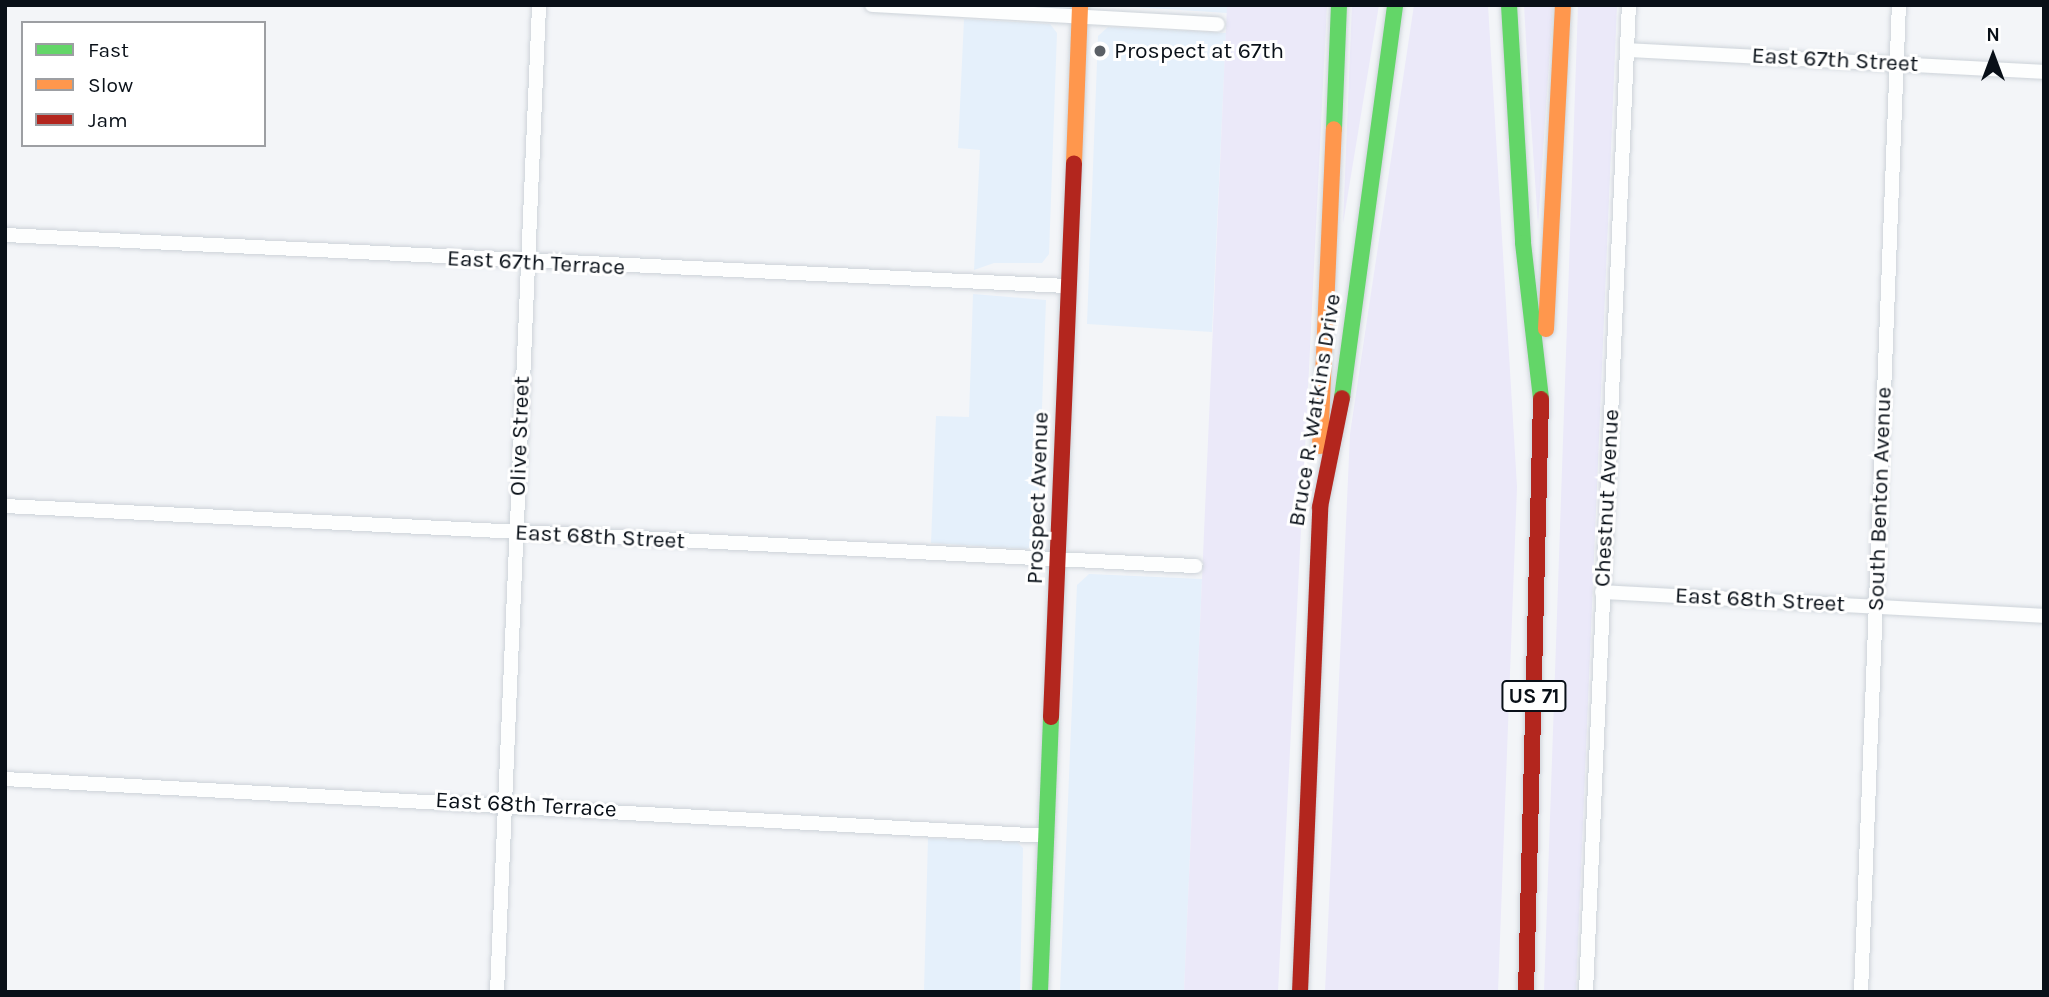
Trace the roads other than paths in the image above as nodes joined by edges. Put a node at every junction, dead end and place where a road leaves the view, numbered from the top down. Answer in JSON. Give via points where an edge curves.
{"nodes":[{"id":1,"x":539,"y":5,"type":"edge"},
{"id":2,"x":872,"y":5,"type":"edge"},
{"id":3,"x":1339,"y":5,"type":"edge"},
{"id":4,"x":1395,"y":5,"type":"edge"},
{"id":5,"x":1509,"y":5,"type":"edge"},
{"id":6,"x":1563,"y":5,"type":"edge"},
{"id":7,"x":1629,"y":5,"type":"edge"},
{"id":8,"x":1899,"y":5,"type":"edge"},
{"id":9,"x":1080,"y":10,"type":"edge"},
{"id":10,"x":1217,"y":24,"type":"dead end"},
{"id":11,"x":1627,"y":50,"type":"junction"},
{"id":12,"x":1897,"y":63,"type":"junction"},
{"id":13,"x":2044,"y":72,"type":"edge"},
{"id":14,"x":5,"y":235,"type":"edge"},
{"id":15,"x":526,"y":263,"type":"junction"},
{"id":16,"x":1068,"y":286,"type":"junction"},
{"id":17,"x":1541,"y":401,"type":"junction"},
{"id":18,"x":5,"y":506,"type":"edge"},
{"id":19,"x":1320,"y":507,"type":"junction"},
{"id":20,"x":516,"y":532,"type":"junction"},
{"id":21,"x":1058,"y":561,"type":"junction"},
{"id":22,"x":1195,"y":566,"type":"dead end"},
{"id":23,"x":1602,"y":592,"type":"junction"},
{"id":24,"x":1876,"y":605,"type":"junction"},
{"id":25,"x":2044,"y":616,"type":"edge"},
{"id":26,"x":5,"y":779,"type":"edge"},
{"id":27,"x":506,"y":804,"type":"junction"},
{"id":28,"x":1046,"y":836,"type":"junction"},
{"id":29,"x":497,"y":992,"type":"edge"},
{"id":30,"x":1040,"y":992,"type":"edge"},
{"id":31,"x":1300,"y":992,"type":"edge"},
{"id":32,"x":1526,"y":992,"type":"edge"},
{"id":33,"x":1586,"y":992,"type":"edge"},
{"id":34,"x":1861,"y":992,"type":"edge"}],
"edges":[{"from":1,"to":15,"type":"street","name":"Olive Street"},
{"from":2,"to":9,"type":"street"},
{"from":3,"to":19,"type":"main road","via":[[1321,335]]},
{"from":4,"to":19,"type":"main road","name":"Bruce R. Watkins Drive","via":[[1343,395]]},
{"from":5,"to":17,"type":"main road","number":"US 71","via":[[1524,243]]},
{"from":6,"to":17,"type":"main road"},
{"from":7,"to":11,"type":"street","name":"Chestnut Avenue"},
{"from":8,"to":12,"type":"street","name":"South Benton Avenue"},
{"from":9,"to":10,"type":"street"},
{"from":9,"to":16,"type":"main road","name":"Prospect Avenue"},
{"from":11,"to":12,"type":"street","name":"East 67th Street"},
{"from":11,"to":23,"type":"street","name":"Chestnut Avenue"},
{"from":12,"to":13,"type":"street","name":"East 67th Street"},
{"from":12,"to":24,"type":"street","name":"South Benton Avenue"},
{"from":14,"to":15,"type":"street","name":"East 67th Terrace"},
{"from":15,"to":16,"type":"street","name":"East 67th Terrace"},
{"from":15,"to":20,"type":"street","name":"Olive Street"},
{"from":16,"to":21,"type":"main road","name":"Prospect Avenue"},
{"from":17,"to":32,"type":"main road","number":"US 71"},
{"from":18,"to":20,"type":"street","name":"East 68th Street"},
{"from":19,"to":31,"type":"main road","name":"Bruce R. Watkins Drive"},
{"from":20,"to":21,"type":"street","name":"East 68th Street"},
{"from":20,"to":27,"type":"street","name":"Olive Street"},
{"from":21,"to":22,"type":"street","name":"East 68th Street"},
{"from":21,"to":28,"type":"main road","name":"Prospect Avenue"},
{"from":23,"to":24,"type":"street","name":"East 68th Street"},
{"from":23,"to":33,"type":"street","name":"Chestnut Avenue"},
{"from":24,"to":25,"type":"street","name":"East 68th Street"},
{"from":24,"to":34,"type":"street","name":"South Benton Avenue"},
{"from":26,"to":27,"type":"street","name":"East 68th Terrace"},
{"from":27,"to":28,"type":"street","name":"East 68th Terrace"},
{"from":27,"to":29,"type":"street","name":"Olive Street"},
{"from":28,"to":30,"type":"main road","name":"Prospect Avenue"}]}
